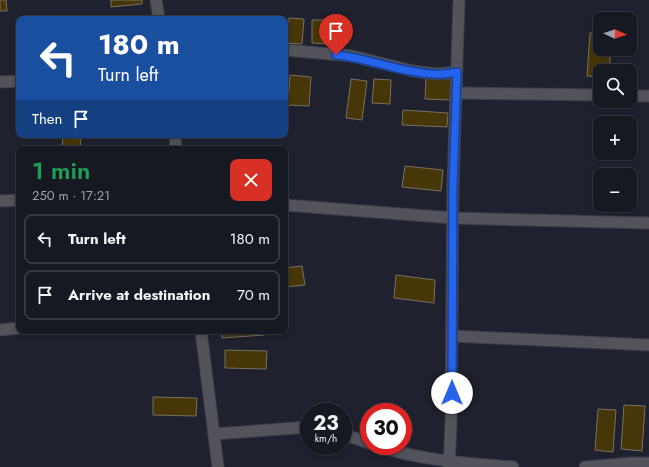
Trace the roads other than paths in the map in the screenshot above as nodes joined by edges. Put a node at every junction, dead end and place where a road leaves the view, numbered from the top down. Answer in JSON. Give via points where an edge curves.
{"nodes":[{"id":1,"x":156,"y":0,"type":"edge"},
{"id":2,"x":459,"y":0,"type":"edge"},
{"id":3,"x":159,"y":16,"type":"edge"},
{"id":4,"x":288,"y":50,"type":"edge"},
{"id":5,"x":457,"y":72,"type":"junction"},
{"id":6,"x":16,"y":81,"type":"edge"},
{"id":7,"x":0,"y":82,"type":"edge"},
{"id":8,"x":456,"y":93,"type":"junction"},
{"id":9,"x":593,"y":95,"type":"edge"},
{"id":10,"x":637,"y":96,"type":"edge"},
{"id":11,"x":649,"y":96,"type":"edge"},
{"id":12,"x":16,"y":200,"type":"edge"},
{"id":13,"x":0,"y":201,"type":"edge"},
{"id":14,"x":288,"y":205,"type":"edge"},
{"id":15,"x":453,"y":218,"type":"junction"},
{"id":16,"x":649,"y":223,"type":"edge"},
{"id":17,"x":16,"y":328,"type":"edge"},
{"id":18,"x":0,"y":330,"type":"edge"},
{"id":19,"x":201,"y":334,"type":"edge"},
{"id":20,"x":452,"y":336,"type":"junction"},
{"id":21,"x":649,"y":345,"type":"edge"},
{"id":22,"x":300,"y":428,"type":"edge"},
{"id":23,"x":214,"y":434,"type":"junction"},
{"id":24,"x":412,"y":455,"type":"edge"},
{"id":25,"x":649,"y":463,"type":"edge"},
{"id":26,"x":449,"y":464,"type":"edge"},
{"id":27,"x":218,"y":467,"type":"edge"},
{"id":28,"x":513,"y":467,"type":"edge"},
{"id":29,"x":585,"y":467,"type":"edge"}],
"edges":[{"from":1,"to":3,"type":"street"},
{"from":2,"to":5,"type":"street"},
{"from":4,"to":5,"type":"street","via":[[352,56],[436,74]]},
{"from":5,"to":8,"type":"street"},
{"from":6,"to":7,"type":"street"},
{"from":8,"to":9,"type":"street"},
{"from":8,"to":15,"type":"street"},
{"from":10,"to":11,"type":"street"},
{"from":12,"to":13,"type":"street"},
{"from":14,"to":15,"type":"street"},
{"from":15,"to":16,"type":"street"},
{"from":15,"to":20,"type":"street"},
{"from":17,"to":18,"type":"street"},
{"from":19,"to":23,"type":"street"},
{"from":20,"to":21,"type":"street"},
{"from":20,"to":26,"type":"street"},
{"from":22,"to":23,"type":"street"},
{"from":23,"to":27,"type":"street"},
{"from":24,"to":26,"type":"street"},
{"from":25,"to":29,"type":"street"},
{"from":26,"to":28,"type":"street"}]}
